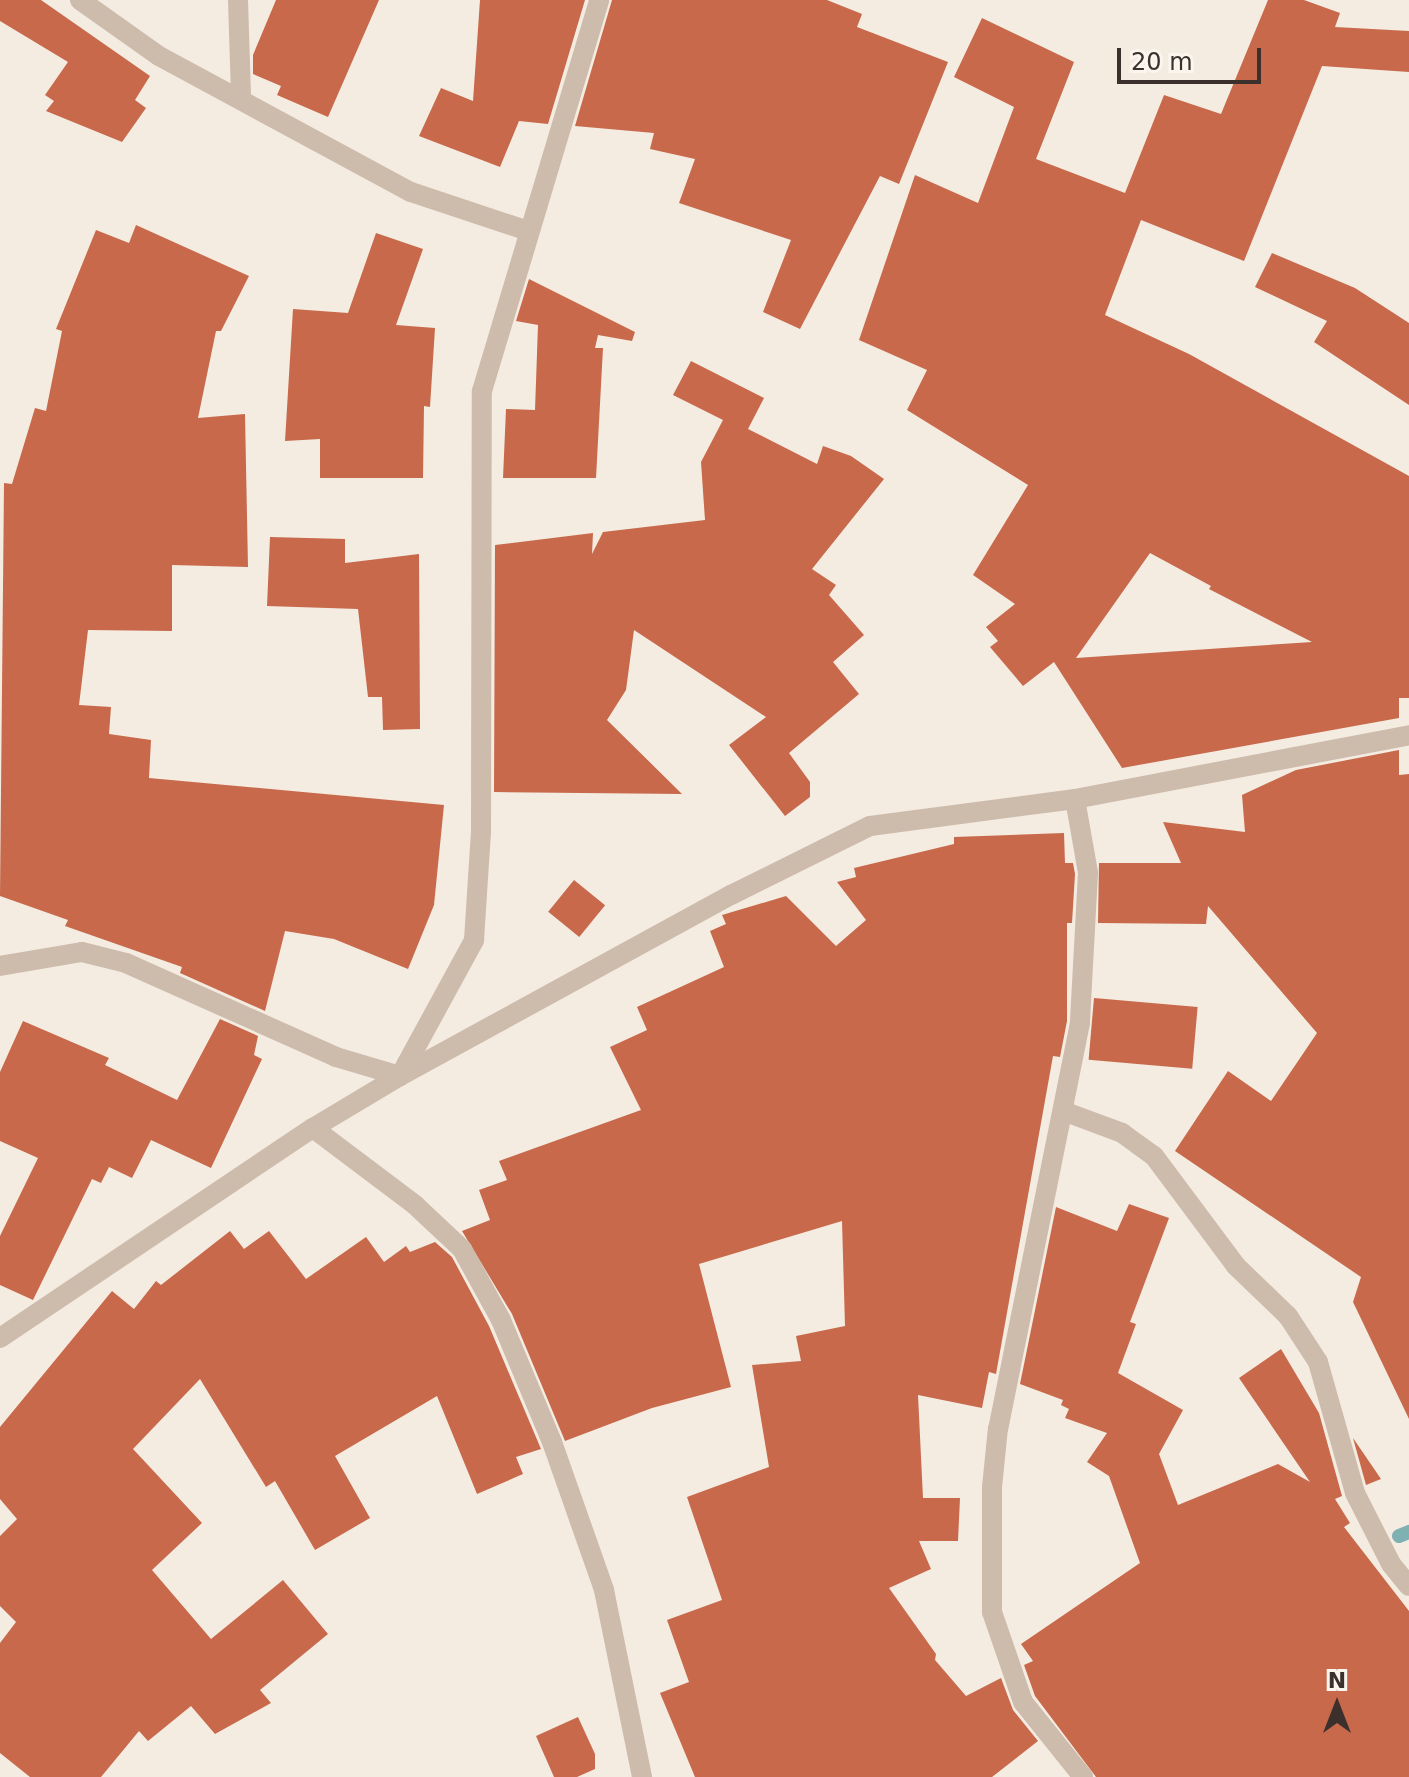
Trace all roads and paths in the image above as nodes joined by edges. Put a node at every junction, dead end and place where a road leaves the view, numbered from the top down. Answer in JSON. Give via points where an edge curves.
{"nodes":[{"id":1,"x":80,"y":0,"type":"edge"},
{"id":2,"x":238,"y":0,"type":"edge"},
{"id":3,"x":599,"y":0,"type":"edge"},
{"id":4,"x":241,"y":97,"type":"junction"},
{"id":5,"x":528,"y":231,"type":"junction"},
{"id":6,"x":1409,"y":735,"type":"edge"},
{"id":7,"x":1075,"y":799,"type":"junction"},
{"id":8,"x":0,"y":966,"type":"edge"},
{"id":9,"x":400,"y":1076,"type":"junction"},
{"id":10,"x":1063,"y":1111,"type":"junction"},
{"id":11,"x":313,"y":1128,"type":"junction"},
{"id":12,"x":0,"y":1338,"type":"edge"},
{"id":13,"x":1409,"y":1586,"type":"edge"},
{"id":14,"x":640,"y":1776,"type":"edge"},
{"id":15,"x":1083,"y":1777,"type":"edge"}],
"edges":[{"from":1,"to":4,"type":"street","via":[[159,56]]},
{"from":2,"to":4,"type":"street"},
{"from":3,"to":5,"type":"street"},
{"from":4,"to":5,"type":"street","via":[[411,192]]},
{"from":5,"to":9,"type":"street","via":[[482,391],[481,832],[474,940]]},
{"from":6,"to":7,"type":"street"},
{"from":7,"to":9,"type":"street","via":[[870,826],[731,895]]},
{"from":7,"to":10,"type":"street","via":[[1088,873],[1080,1023]]},
{"from":8,"to":9,"type":"street","via":[[82,952],[126,963],[336,1057]]},
{"from":9,"to":11,"type":"street"},
{"from":10,"to":13,"type":"street","via":[[1122,1133],[1154,1156],[1227,1254],[1288,1316],[1318,1362],[1355,1493],[1391,1564]]},
{"from":10,"to":15,"type":"street","via":[[998,1428],[992,1487],[992,1612],[1023,1702]]},
{"from":11,"to":12,"type":"street"},
{"from":11,"to":14,"type":"street","via":[[415,1205],[462,1249],[501,1320],[552,1442],[604,1590]]}]}
